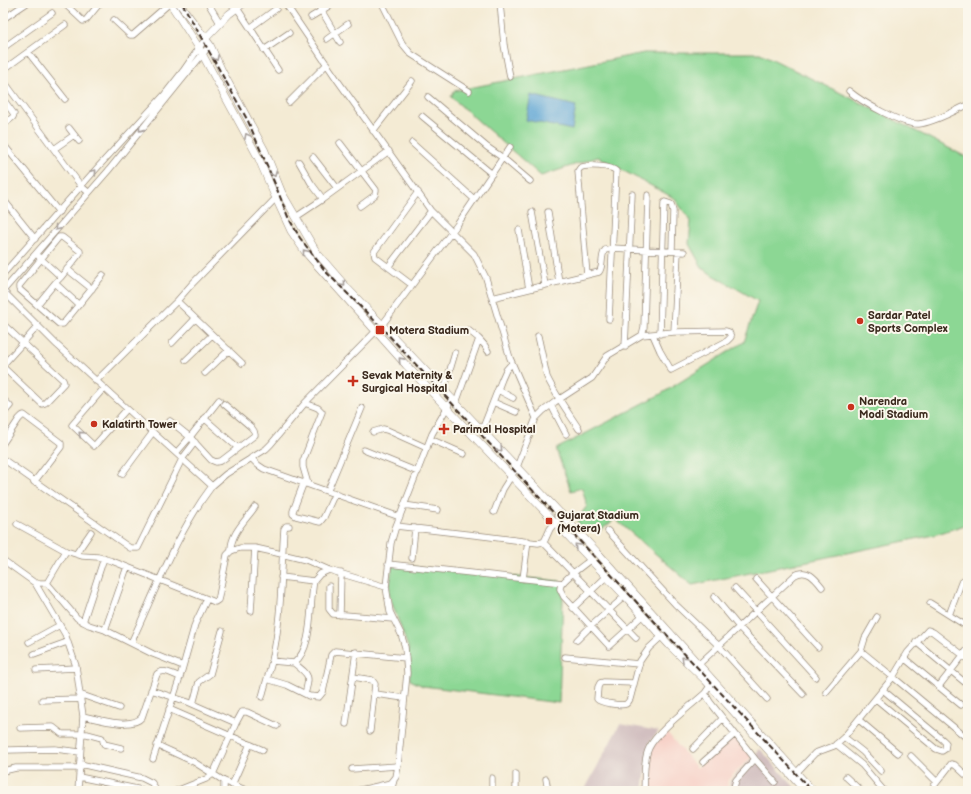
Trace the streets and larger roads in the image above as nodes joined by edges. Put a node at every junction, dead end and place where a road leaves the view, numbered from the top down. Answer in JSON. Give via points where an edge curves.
{"nodes":[{"id":1,"x":27,"y":3,"type":"edge"},
{"id":2,"x":100,"y":3,"type":"edge"},
{"id":3,"x":170,"y":3,"type":"edge"},
{"id":4,"x":179,"y":3,"type":"edge"},
{"id":5,"x":208,"y":3,"type":"edge"},
{"id":6,"x":244,"y":3,"type":"edge"},
{"id":7,"x":284,"y":3,"type":"edge"},
{"id":8,"x":317,"y":3,"type":"edge"},
{"id":9,"x":382,"y":3,"type":"edge"},
{"id":10,"x":500,"y":3,"type":"edge"},
{"id":11,"x":66,"y":5,"type":"dead end"},
{"id":12,"x":329,"y":6,"type":"dead end"},
{"id":13,"x":237,"y":8,"type":"junction"},
{"id":14,"x":276,"y":9,"type":"dead end"},
{"id":15,"x":321,"y":11,"type":"junction"},
{"id":16,"x":52,"y":13,"type":"dead end"},
{"id":17,"x":311,"y":17,"type":"dead end"},
{"id":18,"x":3,"y":19,"type":"edge"},
{"id":19,"x":114,"y":20,"type":"dead end"},
{"id":20,"x":220,"y":23,"type":"junction"},
{"id":21,"x":348,"y":24,"type":"dead end"},
{"id":22,"x":65,"y":25,"type":"dead end"},
{"id":23,"x":250,"y":28,"type":"junction"},
{"id":24,"x":213,"y":31,"type":"junction"},
{"id":25,"x":289,"y":33,"type":"dead end"},
{"id":26,"x":335,"y":33,"type":"junction"},
{"id":27,"x":206,"y":38,"type":"junction"},
{"id":28,"x":327,"y":39,"type":"dead end"},
{"id":29,"x":340,"y":42,"type":"dead end"},
{"id":30,"x":210,"y":45,"type":"junction"},
{"id":31,"x":3,"y":48,"type":"edge"},
{"id":32,"x":264,"y":50,"type":"junction"},
{"id":33,"x":28,"y":52,"type":"junction"},
{"id":34,"x":201,"y":52,"type":"junction"},
{"id":35,"x":326,"y":64,"type":"junction"},
{"id":36,"x":3,"y":70,"type":"edge"},
{"id":37,"x":278,"y":70,"type":"dead end"},
{"id":38,"x":510,"y":77,"type":"dead end"},
{"id":39,"x":3,"y":80,"type":"edge"},
{"id":40,"x":412,"y":81,"type":"dead end"},
{"id":41,"x":9,"y":88,"type":"junction"},
{"id":42,"x":469,"y":91,"type":"dead end"},
{"id":43,"x":849,"y":91,"type":"dead end"},
{"id":44,"x":3,"y":93,"type":"edge"},
{"id":45,"x":428,"y":97,"type":"dead end"},
{"id":46,"x":65,"y":99,"type":"dead end"},
{"id":47,"x":3,"y":100,"type":"edge"},
{"id":48,"x":289,"y":102,"type":"dead end"},
{"id":49,"x":968,"y":104,"type":"edge"},
{"id":50,"x":422,"y":116,"type":"dead end"},
{"id":51,"x":3,"y":125,"type":"edge"},
{"id":52,"x":68,"y":128,"type":"dead end"},
{"id":53,"x":373,"y":131,"type":"junction"},
{"id":54,"x":74,"y":135,"type":"junction"},
{"id":55,"x":79,"y":141,"type":"dead end"},
{"id":56,"x":340,"y":143,"type":"dead end"},
{"id":57,"x":412,"y":143,"type":"dead end"},
{"id":58,"x":3,"y":144,"type":"edge"},
{"id":59,"x":510,"y":147,"type":"dead end"},
{"id":60,"x":54,"y":148,"type":"junction"},
{"id":61,"x":389,"y":152,"type":"junction"},
{"id":62,"x":313,"y":157,"type":"dead end"},
{"id":63,"x":503,"y":158,"type":"junction"},
{"id":64,"x":299,"y":162,"type":"dead end"},
{"id":65,"x":361,"y":171,"type":"junction"},
{"id":66,"x":492,"y":174,"type":"junction"},
{"id":67,"x":530,"y":181,"type":"dead end"},
{"id":68,"x":81,"y":186,"type":"junction"},
{"id":69,"x":337,"y":188,"type":"junction"},
{"id":70,"x":88,"y":192,"type":"junction"},
{"id":71,"x":418,"y":192,"type":"junction"},
{"id":72,"x":282,"y":193,"type":"junction"},
{"id":73,"x":632,"y":194,"type":"dead end"},
{"id":74,"x":648,"y":195,"type":"dead end"},
{"id":75,"x":3,"y":199,"type":"edge"},
{"id":76,"x":276,"y":199,"type":"junction"},
{"id":77,"x":323,"y":199,"type":"junction"},
{"id":78,"x":474,"y":199,"type":"junction"},
{"id":79,"x":360,"y":206,"type":"dead end"},
{"id":80,"x":431,"y":211,"type":"junction"},
{"id":81,"x":59,"y":212,"type":"junction"},
{"id":82,"x":532,"y":212,"type":"dead end"},
{"id":83,"x":548,"y":212,"type":"dead end"},
{"id":84,"x":296,"y":217,"type":"junction"},
{"id":85,"x":520,"y":230,"type":"dead end"},
{"id":86,"x":451,"y":231,"type":"junction"},
{"id":87,"x":35,"y":239,"type":"junction"},
{"id":88,"x":612,"y":248,"type":"junction"},
{"id":89,"x":629,"y":249,"type":"junction"},
{"id":90,"x":646,"y":250,"type":"junction"},
{"id":91,"x":661,"y":251,"type":"junction"},
{"id":92,"x":678,"y":252,"type":"junction"},
{"id":93,"x":36,"y":254,"type":"junction"},
{"id":94,"x":41,"y":259,"type":"junction"},
{"id":95,"x":388,"y":267,"type":"junction"},
{"id":96,"x":67,"y":269,"type":"junction"},
{"id":97,"x":3,"y":274,"type":"edge"},
{"id":98,"x":103,"y":275,"type":"dead end"},
{"id":99,"x":587,"y":275,"type":"junction"},
{"id":100,"x":61,"y":277,"type":"junction"},
{"id":101,"x":559,"y":282,"type":"junction"},
{"id":102,"x":55,"y":283,"type":"junction"},
{"id":103,"x":412,"y":285,"type":"junction"},
{"id":104,"x":545,"y":285,"type":"junction"},
{"id":105,"x":92,"y":289,"type":"junction"},
{"id":106,"x":529,"y":289,"type":"junction"},
{"id":107,"x":3,"y":291,"type":"edge"},
{"id":108,"x":492,"y":298,"type":"junction"},
{"id":109,"x":177,"y":301,"type":"junction"},
{"id":110,"x":37,"y":305,"type":"junction"},
{"id":111,"x":79,"y":305,"type":"junction"},
{"id":112,"x":195,"y":319,"type":"junction"},
{"id":113,"x":609,"y":319,"type":"dead end"},
{"id":114,"x":3,"y":324,"type":"edge"},
{"id":115,"x":382,"y":325,"type":"junction"},
{"id":116,"x":38,"y":326,"type":"junction"},
{"id":117,"x":468,"y":330,"type":"dead end"},
{"id":118,"x":375,"y":332,"type":"junction"},
{"id":119,"x":674,"y":332,"type":"junction"},
{"id":120,"x":660,"y":334,"type":"junction"},
{"id":121,"x":212,"y":335,"type":"junction"},
{"id":122,"x":653,"y":335,"type":"junction"},
{"id":123,"x":538,"y":336,"type":"dead end"},
{"id":124,"x":642,"y":336,"type":"junction"},
{"id":125,"x":479,"y":339,"type":"junction"},
{"id":126,"x":23,"y":342,"type":"junction"},
{"id":127,"x":172,"y":343,"type":"dead end"},
{"id":128,"x":625,"y":347,"type":"junction"},
{"id":129,"x":229,"y":350,"type":"junction"},
{"id":130,"x":488,"y":351,"type":"dead end"},
{"id":131,"x":455,"y":353,"type":"dead end"},
{"id":132,"x":186,"y":360,"type":"dead end"},
{"id":133,"x":242,"y":363,"type":"dead end"},
{"id":134,"x":512,"y":363,"type":"junction"},
{"id":135,"x":3,"y":366,"type":"edge"},
{"id":136,"x":205,"y":373,"type":"dead end"},
{"id":137,"x":96,"y":381,"type":"junction"},
{"id":138,"x":104,"y":388,"type":"junction"},
{"id":139,"x":444,"y":390,"type":"junction"},
{"id":140,"x":498,"y":390,"type":"junction"},
{"id":141,"x":513,"y":398,"type":"dead end"},
{"id":142,"x":559,"y":399,"type":"junction"},
{"id":143,"x":3,"y":400,"type":"edge"},
{"id":144,"x":454,"y":401,"type":"junction"},
{"id":145,"x":493,"y":402,"type":"junction"},
{"id":146,"x":305,"y":404,"type":"junction"},
{"id":147,"x":551,"y":405,"type":"junction"},
{"id":148,"x":362,"y":408,"type":"dead end"},
{"id":149,"x":447,"y":408,"type":"junction"},
{"id":150,"x":127,"y":409,"type":"junction"},
{"id":151,"x":516,"y":412,"type":"dead end"},
{"id":152,"x":3,"y":414,"type":"edge"},
{"id":153,"x":204,"y":418,"type":"junction"},
{"id":154,"x":536,"y":418,"type":"junction"},
{"id":155,"x":170,"y":421,"type":"dead end"},
{"id":156,"x":579,"y":429,"type":"dead end"},
{"id":157,"x":482,"y":430,"type":"junction"},
{"id":158,"x":153,"y":432,"type":"junction"},
{"id":159,"x":374,"y":432,"type":"dead end"},
{"id":160,"x":566,"y":434,"type":"dead end"},
{"id":161,"x":190,"y":437,"type":"junction"},
{"id":162,"x":430,"y":439,"type":"junction"},
{"id":163,"x":195,"y":442,"type":"junction"},
{"id":164,"x":3,"y":443,"type":"edge"},
{"id":165,"x":238,"y":448,"type":"junction"},
{"id":166,"x":427,"y":448,"type":"junction"},
{"id":167,"x":364,"y":450,"type":"dead end"},
{"id":168,"x":176,"y":453,"type":"junction"},
{"id":169,"x":464,"y":454,"type":"dead end"},
{"id":170,"x":182,"y":458,"type":"junction"},
{"id":171,"x":251,"y":458,"type":"junction"},
{"id":172,"x":3,"y":459,"type":"edge"},
{"id":173,"x":516,"y":467,"type":"junction"},
{"id":174,"x":418,"y":472,"type":"junction"},
{"id":175,"x":122,"y":474,"type":"dead end"},
{"id":176,"x":511,"y":476,"type":"junction"},
{"id":177,"x":34,"y":482,"type":"junction"},
{"id":178,"x":306,"y":483,"type":"junction"},
{"id":179,"x":212,"y":486,"type":"junction"},
{"id":180,"x":328,"y":490,"type":"junction"},
{"id":181,"x":335,"y":493,"type":"junction"},
{"id":182,"x":404,"y":505,"type":"junction"},
{"id":183,"x":255,"y":507,"type":"dead end"},
{"id":184,"x":438,"y":510,"type":"dead end"},
{"id":185,"x":494,"y":512,"type":"dead end"},
{"id":186,"x":562,"y":514,"type":"junction"},
{"id":187,"x":400,"y":517,"type":"junction"},
{"id":188,"x":554,"y":522,"type":"junction"},
{"id":189,"x":17,"y":524,"type":"dead end"},
{"id":190,"x":289,"y":526,"type":"dead end"},
{"id":191,"x":396,"y":526,"type":"junction"},
{"id":192,"x":415,"y":528,"type":"junction"},
{"id":193,"x":608,"y":531,"type":"dead end"},
{"id":194,"x":91,"y":532,"type":"dead end"},
{"id":195,"x":528,"y":541,"type":"junction"},
{"id":196,"x":543,"y":542,"type":"junction"},
{"id":197,"x":255,"y":548,"type":"junction"},
{"id":198,"x":66,"y":550,"type":"junction"},
{"id":199,"x":231,"y":551,"type":"junction"},
{"id":200,"x":76,"y":554,"type":"junction"},
{"id":201,"x":282,"y":554,"type":"junction"},
{"id":202,"x":104,"y":558,"type":"junction"},
{"id":203,"x":412,"y":558,"type":"dead end"},
{"id":204,"x":3,"y":560,"type":"edge"},
{"id":205,"x":590,"y":560,"type":"junction"},
{"id":206,"x":388,"y":564,"type":"junction"},
{"id":207,"x":127,"y":567,"type":"junction"},
{"id":208,"x":329,"y":570,"type":"junction"},
{"id":209,"x":341,"y":573,"type":"junction"},
{"id":210,"x":573,"y":573,"type":"junction"},
{"id":211,"x":281,"y":577,"type":"junction"},
{"id":212,"x":606,"y":577,"type":"junction"},
{"id":213,"x":160,"y":579,"type":"junction"},
{"id":214,"x":523,"y":579,"type":"junction"},
{"id":215,"x":756,"y":579,"type":"dead end"},
{"id":216,"x":968,"y":579,"type":"edge"},
{"id":217,"x":314,"y":581,"type":"junction"},
{"id":218,"x":35,"y":583,"type":"junction"},
{"id":219,"x":47,"y":583,"type":"junction"},
{"id":220,"x":563,"y":583,"type":"junction"},
{"id":221,"x":328,"y":586,"type":"dead end"},
{"id":222,"x":386,"y":587,"type":"junction"},
{"id":223,"x":822,"y":587,"type":"dead end"},
{"id":224,"x":735,"y":588,"type":"dead end"},
{"id":225,"x":591,"y":591,"type":"junction"},
{"id":226,"x":625,"y":596,"type":"junction"},
{"id":227,"x":714,"y":597,"type":"dead end"},
{"id":228,"x":772,"y":597,"type":"junction"},
{"id":229,"x":207,"y":599,"type":"junction"},
{"id":230,"x":930,"y":603,"type":"dead end"},
{"id":231,"x":573,"y":608,"type":"junction"},
{"id":232,"x":609,"y":610,"type":"junction"},
{"id":233,"x":251,"y":611,"type":"dead end"},
{"id":234,"x":756,"y":611,"type":"junction"},
{"id":235,"x":340,"y":615,"type":"junction"},
{"id":236,"x":949,"y":615,"type":"junction"},
{"id":237,"x":642,"y":616,"type":"junction"},
{"id":238,"x":877,"y":617,"type":"dead end"},
{"id":239,"x":393,"y":619,"type":"junction"},
{"id":240,"x":83,"y":622,"type":"junction"},
{"id":241,"x":60,"y":625,"type":"junction"},
{"id":242,"x":591,"y":626,"type":"junction"},
{"id":243,"x":739,"y":627,"type":"junction"},
{"id":244,"x":968,"y":627,"type":"edge"},
{"id":245,"x":628,"y":629,"type":"junction"},
{"id":246,"x":105,"y":630,"type":"junction"},
{"id":247,"x":222,"y":631,"type":"dead end"},
{"id":248,"x":661,"y":637,"type":"junction"},
{"id":249,"x":636,"y":638,"type":"dead end"},
{"id":250,"x":577,"y":640,"type":"dead end"},
{"id":251,"x":29,"y":642,"type":"dead end"},
{"id":252,"x":67,"y":642,"type":"junction"},
{"id":253,"x":916,"y":642,"type":"junction"},
{"id":254,"x":131,"y":643,"type":"junction"},
{"id":255,"x":719,"y":646,"type":"junction"},
{"id":256,"x":818,"y":647,"type":"dead end"},
{"id":257,"x":968,"y":649,"type":"edge"},
{"id":258,"x":861,"y":651,"type":"junction"},
{"id":259,"x":356,"y":652,"type":"junction"},
{"id":260,"x":34,"y":654,"type":"dead end"},
{"id":261,"x":566,"y":657,"type":"dead end"},
{"id":262,"x":966,"y":657,"type":"edge"},
{"id":263,"x":406,"y":658,"type":"junction"},
{"id":264,"x":904,"y":658,"type":"junction"},
{"id":265,"x":272,"y":661,"type":"junction"},
{"id":266,"x":294,"y":664,"type":"junction"},
{"id":267,"x":639,"y":664,"type":"junction"},
{"id":268,"x":183,"y":666,"type":"junction"},
{"id":269,"x":697,"y":667,"type":"junction"},
{"id":270,"x":76,"y":668,"type":"junction"},
{"id":271,"x":36,"y":670,"type":"dead end"},
{"id":272,"x":950,"y":671,"type":"junction"},
{"id":273,"x":180,"y":677,"type":"junction"},
{"id":274,"x":353,"y":677,"type":"junction"},
{"id":275,"x":816,"y":677,"type":"dead end"},
{"id":276,"x":893,"y":677,"type":"junction"},
{"id":277,"x":267,"y":679,"type":"junction"},
{"id":278,"x":712,"y":683,"type":"junction"},
{"id":279,"x":634,"y":684,"type":"junction"},
{"id":280,"x":968,"y":685,"type":"edge"},
{"id":281,"x":938,"y":686,"type":"junction"},
{"id":282,"x":151,"y":690,"type":"junction"},
{"id":283,"x":883,"y":690,"type":"junction"},
{"id":284,"x":826,"y":692,"type":"dead end"},
{"id":285,"x":705,"y":693,"type":"junction"},
{"id":286,"x":305,"y":694,"type":"junction"},
{"id":287,"x":375,"y":694,"type":"junction"},
{"id":288,"x":803,"y":694,"type":"dead end"},
{"id":289,"x":80,"y":697,"type":"junction"},
{"id":290,"x":173,"y":697,"type":"junction"},
{"id":291,"x":262,"y":697,"type":"dead end"},
{"id":292,"x":404,"y":698,"type":"junction"},
{"id":293,"x":767,"y":699,"type":"dead end"},
{"id":294,"x":876,"y":699,"type":"junction"},
{"id":295,"x":42,"y":700,"type":"dead end"},
{"id":296,"x":193,"y":704,"type":"junction"},
{"id":297,"x":961,"y":705,"type":"dead end"},
{"id":298,"x":118,"y":708,"type":"dead end"},
{"id":299,"x":169,"y":709,"type":"junction"},
{"id":300,"x":82,"y":716,"type":"junction"},
{"id":301,"x":723,"y":718,"type":"junction"},
{"id":302,"x":859,"y":720,"type":"junction"},
{"id":303,"x":236,"y":723,"type":"junction"},
{"id":304,"x":346,"y":724,"type":"dead end"},
{"id":305,"x":277,"y":726,"type":"dead end"},
{"id":306,"x":20,"y":728,"type":"dead end"},
{"id":307,"x":370,"y":731,"type":"dead end"},
{"id":308,"x":735,"y":734,"type":"junction"},
{"id":309,"x":82,"y":735,"type":"junction"},
{"id":310,"x":230,"y":736,"type":"junction"},
{"id":311,"x":844,"y":737,"type":"junction"},
{"id":312,"x":968,"y":739,"type":"edge"},
{"id":313,"x":250,"y":744,"type":"junction"},
{"id":314,"x":836,"y":744,"type":"junction"},
{"id":315,"x":157,"y":745,"type":"junction"},
{"id":316,"x":120,"y":748,"type":"dead end"},
{"id":317,"x":693,"y":749,"type":"dead end"},
{"id":318,"x":8,"y":750,"type":"dead end"},
{"id":319,"x":263,"y":750,"type":"dead end"},
{"id":320,"x":80,"y":752,"type":"junction"},
{"id":321,"x":898,"y":753,"type":"dead end"},
{"id":322,"x":911,"y":756,"type":"dead end"},
{"id":323,"x":153,"y":759,"type":"dead end"},
{"id":324,"x":755,"y":759,"type":"junction"},
{"id":325,"x":703,"y":762,"type":"dead end"},
{"id":326,"x":80,"y":766,"type":"junction"},
{"id":327,"x":398,"y":766,"type":"junction"},
{"id":328,"x":352,"y":769,"type":"dead end"},
{"id":329,"x":3,"y":771,"type":"edge"},
{"id":330,"x":881,"y":771,"type":"dead end"},
{"id":331,"x":797,"y":772,"type":"junction"},
{"id":332,"x":213,"y":774,"type":"junction"},
{"id":333,"x":516,"y":774,"type":"dead end"},
{"id":334,"x":846,"y":776,"type":"dead end"},
{"id":335,"x":79,"y":777,"type":"junction"},
{"id":336,"x":968,"y":777,"type":"edge"},
{"id":337,"x":492,"y":778,"type":"dead end"},
{"id":338,"x":546,"y":779,"type":"dead end"},
{"id":339,"x":394,"y":780,"type":"junction"},
{"id":340,"x":224,"y":781,"type":"junction"},
{"id":341,"x":774,"y":782,"type":"dead end"},
{"id":342,"x":937,"y":782,"type":"junction"},
{"id":343,"x":194,"y":784,"type":"junction"},
{"id":344,"x":232,"y":785,"type":"junction"},
{"id":345,"x":142,"y":790,"type":"dead end"},
{"id":346,"x":78,"y":791,"type":"edge"},
{"id":347,"x":156,"y":791,"type":"edge"},
{"id":348,"x":176,"y":791,"type":"edge"},
{"id":349,"x":194,"y":791,"type":"edge"},
{"id":350,"x":224,"y":791,"type":"edge"},
{"id":351,"x":248,"y":791,"type":"edge"},
{"id":352,"x":356,"y":791,"type":"edge"},
{"id":353,"x":391,"y":791,"type":"edge"},
{"id":354,"x":492,"y":791,"type":"edge"},
{"id":355,"x":516,"y":791,"type":"edge"},
{"id":356,"x":548,"y":791,"type":"edge"},
{"id":357,"x":644,"y":791,"type":"edge"},
{"id":358,"x":733,"y":791,"type":"edge"},
{"id":359,"x":805,"y":791,"type":"edge"},
{"id":360,"x":813,"y":791,"type":"edge"},
{"id":361,"x":861,"y":791,"type":"edge"},
{"id":362,"x":884,"y":791,"type":"edge"},
{"id":363,"x":930,"y":791,"type":"edge"}],
"edges":[{"from":1,"to":18,"type":"street"},
{"from":2,"to":11,"type":"street","via":[[83,21]]},
{"from":3,"to":19,"type":"street","via":[[133,35]]},
{"from":3,"to":34,"type":"street"},
{"from":4,"to":27,"type":"street"},
{"from":5,"to":20,"type":"street"},
{"from":6,"to":13,"type":"street"},
{"from":7,"to":35,"type":"street"},
{"from":8,"to":15,"type":"street"},
{"from":9,"to":42,"type":"street","via":[[402,43],[411,54]]},
{"from":10,"to":38,"type":"street"},
{"from":12,"to":15,"type":"street"},
{"from":13,"to":20,"type":"street"},
{"from":13,"to":23,"type":"street"},
{"from":14,"to":23,"type":"street"},
{"from":15,"to":17,"type":"street"},
{"from":15,"to":26,"type":"street"},
{"from":16,"to":31,"type":"street"},
{"from":20,"to":24,"type":"street"},
{"from":21,"to":26,"type":"street"},
{"from":22,"to":33,"type":"street"},
{"from":23,"to":32,"type":"street"},
{"from":24,"to":27,"type":"street"},
{"from":24,"to":30,"type":"street"},
{"from":25,"to":32,"type":"street"},
{"from":26,"to":28,"type":"street"},
{"from":26,"to":29,"type":"street"},
{"from":27,"to":30,"type":"street"},
{"from":27,"to":34,"type":"street"},
{"from":30,"to":34,"type":"street"},
{"from":30,"to":72,"type":"street","one_way":true,"via":[[265,151]]},
{"from":32,"to":37,"type":"street"},
{"from":33,"to":36,"type":"street"},
{"from":33,"to":46,"type":"street"},
{"from":68,"to":34,"type":"street","one_way":true},
{"from":34,"to":70,"type":"street","one_way":true,"via":[[108,171]]},
{"from":76,"to":34,"type":"street","one_way":true,"via":[[258,157]]},
{"from":35,"to":48,"type":"street"},
{"from":35,"to":53,"type":"street"},
{"from":39,"to":41,"type":"street"},
{"from":40,"to":53,"type":"street"},
{"from":41,"to":44,"type":"street"},
{"from":41,"to":60,"type":"street"},
{"from":43,"to":49,"type":"street","via":[[858,99],[906,122],[918,124]]},
{"from":45,"to":63,"type":"street","via":[[487,148]]},
{"from":47,"to":51,"type":"street","via":[[14,114]]},
{"from":50,"to":66,"type":"street"},
{"from":52,"to":54,"type":"street"},
{"from":53,"to":61,"type":"street"},
{"from":54,"to":55,"type":"street"},
{"from":54,"to":60,"type":"street"},
{"from":56,"to":65,"type":"street"},
{"from":57,"to":78,"type":"street"},
{"from":58,"to":81,"type":"street"},
{"from":59,"to":63,"type":"street"},
{"from":60,"to":68,"type":"street"},
{"from":61,"to":65,"type":"street"},
{"from":61,"to":71,"type":"street"},
{"from":62,"to":69,"type":"street"},
{"from":63,"to":66,"type":"street"},
{"from":63,"to":67,"type":"street"},
{"from":64,"to":77,"type":"street"},
{"from":65,"to":69,"type":"street"},
{"from":65,"to":79,"type":"street","via":[[377,192]]},
{"from":66,"to":78,"type":"street"},
{"from":68,"to":70,"type":"street"},
{"from":68,"to":81,"type":"street"},
{"from":69,"to":77,"type":"street"},
{"from":70,"to":93,"type":"street","one_way":true},
{"from":71,"to":80,"type":"street"},
{"from":71,"to":95,"type":"street","via":[[374,252],[375,257]]},
{"from":72,"to":76,"type":"street"},
{"from":72,"to":84,"type":"street"},
{"from":73,"to":89,"type":"street"},
{"from":74,"to":90,"type":"street"},
{"from":75,"to":87,"type":"street"},
{"from":76,"to":109,"type":"street"},
{"from":118,"to":76,"type":"street","one_way":true,"via":[[306,253],[291,231]]},
{"from":77,"to":84,"type":"street"},
{"from":78,"to":86,"type":"street"},
{"from":80,"to":86,"type":"street"},
{"from":80,"to":95,"type":"street"},
{"from":81,"to":87,"type":"street"},
{"from":82,"to":104,"type":"street"},
{"from":83,"to":101,"type":"street"},
{"from":84,"to":115,"type":"street","one_way":true,"via":[[317,253]]},
{"from":85,"to":106,"type":"street"},
{"from":86,"to":103,"type":"street"},
{"from":86,"to":108,"type":"street","via":[[474,254],[486,278]]},
{"from":87,"to":97,"type":"street"},
{"from":88,"to":89,"type":"street"},
{"from":88,"to":99,"type":"street","via":[[604,252],[600,270]]},
{"from":88,"to":99,"type":"street","via":[[616,171],[612,168],[582,166],[578,177]]},
{"from":88,"to":113,"type":"street"},
{"from":89,"to":90,"type":"street"},
{"from":89,"to":128,"type":"street"},
{"from":90,"to":91,"type":"street"},
{"from":90,"to":124,"type":"street"},
{"from":91,"to":92,"type":"street"},
{"from":91,"to":92,"type":"street","via":[[664,203],[668,202],[673,211]]},
{"from":91,"to":120,"type":"street"},
{"from":92,"to":119,"type":"street"},
{"from":93,"to":94,"type":"street"},
{"from":93,"to":107,"type":"street"},
{"from":94,"to":96,"type":"street","via":[[59,237],[62,237],[80,252]]},
{"from":94,"to":100,"type":"street"},
{"from":94,"to":110,"type":"street","via":[[19,286],[19,289]]},
{"from":95,"to":103,"type":"street"},
{"from":96,"to":100,"type":"street"},
{"from":96,"to":105,"type":"street"},
{"from":98,"to":105,"type":"street"},
{"from":99,"to":101,"type":"street"},
{"from":100,"to":102,"type":"street"},
{"from":101,"to":104,"type":"street"},
{"from":102,"to":110,"type":"street"},
{"from":102,"to":111,"type":"street"},
{"from":103,"to":115,"type":"street"},
{"from":104,"to":106,"type":"street"},
{"from":105,"to":111,"type":"street"},
{"from":106,"to":108,"type":"street"},
{"from":107,"to":116,"type":"street"},
{"from":108,"to":134,"type":"street"},
{"from":109,"to":112,"type":"street"},
{"from":109,"to":137,"type":"street"},
{"from":110,"to":111,"type":"street","via":[[59,324],[63,324]]},
{"from":112,"to":121,"type":"street"},
{"from":112,"to":127,"type":"street"},
{"from":114,"to":126,"type":"street"},
{"from":115,"to":118,"type":"street"},
{"from":115,"to":139,"type":"street"},
{"from":116,"to":126,"type":"street"},
{"from":116,"to":137,"type":"street"},
{"from":117,"to":125,"type":"street"},
{"from":118,"to":146,"type":"street"},
{"from":149,"to":118,"type":"street","one_way":true},
{"from":119,"to":120,"type":"street"},
{"from":119,"to":122,"type":"street","via":[[726,331],[731,337],[672,370]]},
{"from":120,"to":122,"type":"street"},
{"from":121,"to":129,"type":"street"},
{"from":121,"to":132,"type":"street"},
{"from":122,"to":124,"type":"street"},
{"from":123,"to":142,"type":"street","via":[[547,377]]},
{"from":124,"to":128,"type":"street"},
{"from":125,"to":130,"type":"street"},
{"from":125,"to":144,"type":"street"},
{"from":126,"to":135,"type":"street"},
{"from":126,"to":135,"type":"street","via":[[64,383],[42,404]]},
{"from":128,"to":142,"type":"street","via":[[607,356],[592,378]]},
{"from":129,"to":133,"type":"street"},
{"from":129,"to":136,"type":"street"},
{"from":131,"to":139,"type":"street"},
{"from":134,"to":140,"type":"street","via":[[506,370]]},
{"from":134,"to":154,"type":"street"},
{"from":137,"to":138,"type":"street"},
{"from":138,"to":150,"type":"street"},
{"from":150,"to":138,"type":"street","one_way":true,"via":[[96,446],[89,441],[72,425]]},
{"from":139,"to":144,"type":"street"},
{"from":140,"to":141,"type":"street"},
{"from":140,"to":145,"type":"street"},
{"from":142,"to":147,"type":"street"},
{"from":142,"to":156,"type":"street"},
{"from":143,"to":152,"type":"street","via":[[10,406]]},
{"from":144,"to":149,"type":"street"},
{"from":144,"to":157,"type":"street"},
{"from":145,"to":151,"type":"street"},
{"from":145,"to":157,"type":"street"},
{"from":146,"to":171,"type":"street","via":[[271,444]]},
{"from":146,"to":178,"type":"street","via":[[322,412],[303,460]]},
{"from":147,"to":154,"type":"street"},
{"from":147,"to":160,"type":"street"},
{"from":148,"to":180,"type":"street"},
{"from":149,"to":162,"type":"street"},
{"from":149,"to":176,"type":"street"},
{"from":150,"to":158,"type":"street"},
{"from":153,"to":161,"type":"street"},
{"from":153,"to":165,"type":"street"},
{"from":153,"to":165,"type":"street","via":[[221,402],[254,431],[254,435]]},
{"from":154,"to":173,"type":"street"},
{"from":155,"to":161,"type":"street"},
{"from":157,"to":173,"type":"street","one_way":true},
{"from":158,"to":168,"type":"street"},
{"from":158,"to":175,"type":"street"},
{"from":159,"to":166,"type":"street","via":[[388,430]]},
{"from":161,"to":163,"type":"street"},
{"from":161,"to":168,"type":"street"},
{"from":162,"to":166,"type":"street"},
{"from":162,"to":169,"type":"street"},
{"from":163,"to":165,"type":"street","via":[[216,462]]},
{"from":163,"to":170,"type":"street"},
{"from":164,"to":177,"type":"street","via":[[24,415],[61,443],[61,447]]},
{"from":166,"to":174,"type":"street"},
{"from":167,"to":174,"type":"street"},
{"from":168,"to":170,"type":"street"},
{"from":170,"to":177,"type":"street","via":[[138,548],[130,548]]},
{"from":170,"to":179,"type":"street"},
{"from":171,"to":178,"type":"street","via":[[264,469]]},
{"from":171,"to":179,"type":"street"},
{"from":172,"to":177,"type":"street"},
{"from":173,"to":176,"type":"street"},
{"from":173,"to":186,"type":"street"},
{"from":174,"to":182,"type":"street"},
{"from":176,"to":185,"type":"street"},
{"from":176,"to":188,"type":"street"},
{"from":178,"to":180,"type":"street"},
{"from":178,"to":181,"type":"street","via":[[293,511],[296,516],[320,522]]},
{"from":179,"to":213,"type":"street","via":[[195,509]]},
{"from":180,"to":181,"type":"street"},
{"from":181,"to":187,"type":"street"},
{"from":182,"to":184,"type":"street"},
{"from":182,"to":187,"type":"street"},
{"from":183,"to":199,"type":"street","via":[[233,536]]},
{"from":186,"to":188,"type":"street"},
{"from":186,"to":269,"type":"street"},
{"from":187,"to":191,"type":"street"},
{"from":188,"to":196,"type":"street"},
{"from":205,"to":188,"type":"street","one_way":true},
{"from":189,"to":198,"type":"street"},
{"from":190,"to":201,"type":"street","via":[[284,528]]},
{"from":191,"to":192,"type":"street"},
{"from":191,"to":206,"type":"street"},
{"from":192,"to":195,"type":"street"},
{"from":192,"to":203,"type":"street"},
{"from":193,"to":255,"type":"street","via":[[675,604]]},
{"from":194,"to":200,"type":"street"},
{"from":195,"to":196,"type":"street"},
{"from":195,"to":214,"type":"street"},
{"from":196,"to":210,"type":"street"},
{"from":197,"to":199,"type":"street"},
{"from":197,"to":201,"type":"street"},
{"from":197,"to":233,"type":"street"},
{"from":198,"to":200,"type":"street"},
{"from":198,"to":219,"type":"street"},
{"from":199,"to":229,"type":"street","via":[[225,561],[218,600],[214,602]]},
{"from":200,"to":202,"type":"street"},
{"from":201,"to":208,"type":"street","via":[[306,560]]},
{"from":201,"to":211,"type":"street"},
{"from":202,"to":207,"type":"street"},
{"from":202,"to":240,"type":"street"},
{"from":204,"to":218,"type":"street"},
{"from":205,"to":210,"type":"street"},
{"from":205,"to":212,"type":"street"},
{"from":206,"to":214,"type":"street"},
{"from":206,"to":222,"type":"street"},
{"from":207,"to":213,"type":"street"},
{"from":207,"to":246,"type":"street"},
{"from":208,"to":209,"type":"street"},
{"from":208,"to":217,"type":"street","via":[[320,574]]},
{"from":209,"to":222,"type":"street"},
{"from":209,"to":235,"type":"street"},
{"from":210,"to":220,"type":"street"},
{"from":210,"to":225,"type":"street"},
{"from":211,"to":217,"type":"street"},
{"from":211,"to":265,"type":"street","via":[[278,628]]},
{"from":212,"to":225,"type":"street"},
{"from":212,"to":226,"type":"street"},
{"from":213,"to":229,"type":"street"},
{"from":213,"to":254,"type":"street"},
{"from":214,"to":220,"type":"street"},
{"from":215,"to":228,"type":"street"},
{"from":216,"to":236,"type":"street","via":[[961,583]]},
{"from":217,"to":266,"type":"street","via":[[307,642],[302,655]]},
{"from":218,"to":219,"type":"street"},
{"from":218,"to":241,"type":"street"},
{"from":219,"to":240,"type":"street"},
{"from":220,"to":231,"type":"street","via":[[560,588]]},
{"from":221,"to":235,"type":"street","via":[[329,609],[333,614]]},
{"from":222,"to":239,"type":"street"},
{"from":223,"to":228,"type":"street","via":[[811,574],[798,573]]},
{"from":224,"to":234,"type":"street"},
{"from":225,"to":231,"type":"street"},
{"from":225,"to":232,"type":"street"},
{"from":226,"to":232,"type":"street"},
{"from":226,"to":237,"type":"street"},
{"from":227,"to":243,"type":"street"},
{"from":228,"to":234,"type":"street"},
{"from":228,"to":256,"type":"street"},
{"from":229,"to":268,"type":"street","via":[[195,624]]},
{"from":230,"to":236,"type":"street"},
{"from":231,"to":242,"type":"street"},
{"from":232,"to":242,"type":"street"},
{"from":232,"to":245,"type":"street"},
{"from":234,"to":243,"type":"street"},
{"from":234,"to":275,"type":"street"},
{"from":235,"to":239,"type":"street"},
{"from":236,"to":244,"type":"street"},
{"from":237,"to":245,"type":"street"},
{"from":237,"to":248,"type":"street"},
{"from":238,"to":258,"type":"street"},
{"from":239,"to":263,"type":"street","via":[[401,634]]},
{"from":240,"to":246,"type":"street"},
{"from":241,"to":251,"type":"street"},
{"from":241,"to":252,"type":"street"},
{"from":242,"to":245,"type":"street","via":[[610,646]]},
{"from":242,"to":250,"type":"street"},
{"from":243,"to":255,"type":"street"},
{"from":243,"to":288,"type":"street"},
{"from":245,"to":249,"type":"street"},
{"from":246,"to":254,"type":"street"},
{"from":247,"to":296,"type":"street","via":[[211,671],[199,682]]},
{"from":248,"to":267,"type":"street","via":[[649,648]]},
{"from":269,"to":248,"type":"street","one_way":true},
{"from":252,"to":260,"type":"street"},
{"from":252,"to":270,"type":"street"},
{"from":253,"to":262,"type":"street","via":[[930,630]]},
{"from":253,"to":264,"type":"street"},
{"from":253,"to":272,"type":"street"},
{"from":254,"to":268,"type":"street"},
{"from":255,"to":269,"type":"street"},
{"from":255,"to":293,"type":"street"},
{"from":257,"to":262,"type":"street"},
{"from":258,"to":276,"type":"street"},
{"from":258,"to":284,"type":"street"},
{"from":259,"to":263,"type":"street"},
{"from":259,"to":274,"type":"street"},
{"from":259,"to":286,"type":"street","via":[[332,652],[321,695],[313,697]]},
{"from":261,"to":267,"type":"street"},
{"from":262,"to":272,"type":"street"},
{"from":263,"to":292,"type":"street"},
{"from":264,"to":276,"type":"street"},
{"from":264,"to":281,"type":"street"},
{"from":265,"to":266,"type":"street"},
{"from":265,"to":277,"type":"street"},
{"from":266,"to":286,"type":"street","via":[[307,674]]},
{"from":267,"to":279,"type":"street"},
{"from":268,"to":273,"type":"street"},
{"from":269,"to":278,"type":"street"},
{"from":270,"to":271,"type":"street"},
{"from":270,"to":289,"type":"street"},
{"from":272,"to":280,"type":"street"},
{"from":272,"to":281,"type":"street"},
{"from":273,"to":282,"type":"street","via":[[165,671],[159,672]]},
{"from":273,"to":290,"type":"street"},
{"from":274,"to":287,"type":"street","via":[[374,682]]},
{"from":274,"to":304,"type":"street"},
{"from":276,"to":283,"type":"street"},
{"from":276,"to":312,"type":"street"},
{"from":277,"to":286,"type":"street"},
{"from":277,"to":291,"type":"street"},
{"from":278,"to":285,"type":"street"},
{"from":278,"to":331,"type":"street"},
{"from":278,"to":359,"type":"street"},
{"from":279,"to":279,"type":"street","via":[[626,704],[600,702],[596,699],[600,683]]},
{"from":281,"to":297,"type":"street"},
{"from":282,"to":290,"type":"street"},
{"from":282,"to":300,"type":"street","via":[[142,717],[134,722],[111,722]]},
{"from":283,"to":294,"type":"street"},
{"from":283,"to":294,"type":"street","via":[[943,740],[946,743],[945,749],[936,749]]},
{"from":285,"to":301,"type":"street"},
{"from":285,"to":357,"type":"street","via":[[652,742],[646,758]]},
{"from":287,"to":292,"type":"street"},
{"from":287,"to":307,"type":"street"},
{"from":289,"to":295,"type":"street"},
{"from":289,"to":298,"type":"street"},
{"from":289,"to":300,"type":"street"},
{"from":290,"to":296,"type":"street"},
{"from":290,"to":299,"type":"street"},
{"from":292,"to":327,"type":"street"},
{"from":294,"to":302,"type":"street"},
{"from":296,"to":303,"type":"street"},
{"from":299,"to":310,"type":"street"},
{"from":299,"to":315,"type":"street"},
{"from":300,"to":309,"type":"street"},
{"from":301,"to":308,"type":"street"},
{"from":301,"to":317,"type":"street"},
{"from":302,"to":311,"type":"street"},
{"from":302,"to":321,"type":"street"},
{"from":303,"to":305,"type":"street","via":[[241,713],[245,712]]},
{"from":303,"to":310,"type":"street"},
{"from":306,"to":309,"type":"street","via":[[53,727],[62,734]]},
{"from":308,"to":324,"type":"street"},
{"from":308,"to":325,"type":"street"},
{"from":309,"to":316,"type":"street","via":[[102,738],[104,744]]},
{"from":309,"to":320,"type":"street"},
{"from":310,"to":313,"type":"street"},
{"from":310,"to":332,"type":"street"},
{"from":311,"to":314,"type":"street"},
{"from":311,"to":330,"type":"street"},
{"from":313,"to":319,"type":"street"},
{"from":313,"to":344,"type":"street"},
{"from":314,"to":331,"type":"street","via":[[815,754]]},
{"from":314,"to":362,"type":"street","via":[[862,765]]},
{"from":315,"to":323,"type":"street"},
{"from":315,"to":332,"type":"street"},
{"from":318,"to":320,"type":"street","via":[[55,749]]},
{"from":320,"to":326,"type":"street"},
{"from":322,"to":342,"type":"street"},
{"from":324,"to":341,"type":"street"},
{"from":324,"to":358,"type":"street","via":[[740,774]]},
{"from":326,"to":329,"type":"street","via":[[16,768]]},
{"from":326,"to":335,"type":"street"},
{"from":326,"to":347,"type":"street","via":[[142,778],[152,783]]},
{"from":327,"to":328,"type":"street"},
{"from":327,"to":339,"type":"street"},
{"from":331,"to":360,"type":"street"},
{"from":332,"to":340,"type":"street"},
{"from":332,"to":343,"type":"street"},
{"from":333,"to":355,"type":"street"},
{"from":334,"to":361,"type":"street"},
{"from":335,"to":345,"type":"street"},
{"from":335,"to":346,"type":"street"},
{"from":336,"to":342,"type":"street","via":[[951,764]]},
{"from":337,"to":354,"type":"street"},
{"from":338,"to":356,"type":"street"},
{"from":339,"to":352,"type":"street","via":[[388,784]]},
{"from":339,"to":353,"type":"street"},
{"from":340,"to":344,"type":"street"},
{"from":340,"to":350,"type":"street"},
{"from":342,"to":363,"type":"street"},
{"from":343,"to":348,"type":"street"},
{"from":343,"to":349,"type":"street"},
{"from":344,"to":351,"type":"street"}]}
